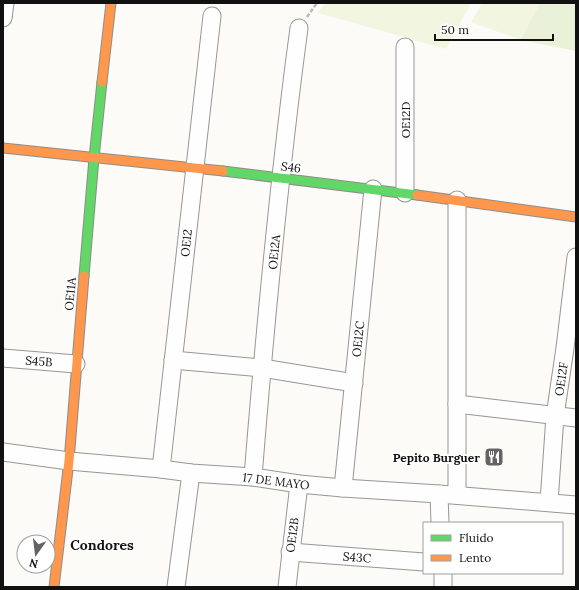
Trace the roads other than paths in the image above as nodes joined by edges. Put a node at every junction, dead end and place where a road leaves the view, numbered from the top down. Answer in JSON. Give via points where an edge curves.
{"nodes":[{"id":1,"x":5,"y":3,"type":"edge"},
{"id":2,"x":111,"y":3,"type":"edge"},
{"id":3,"x":212,"y":16,"type":"dead end"},
{"id":4,"x":3,"y":18,"type":"edge"},
{"id":5,"x":299,"y":28,"type":"dead end"},
{"id":6,"x":405,"y":47,"type":"dead end"},
{"id":7,"x":3,"y":148,"type":"edge"},
{"id":8,"x":94,"y":158,"type":"junction"},
{"id":9,"x":194,"y":167,"type":"junction"},
{"id":10,"x":282,"y":178,"type":"junction"},
{"id":11,"x":373,"y":189,"type":"junction"},
{"id":12,"x":405,"y":193,"type":"junction"},
{"id":13,"x":457,"y":200,"type":"junction"},
{"id":14,"x":576,"y":217,"type":"edge"},
{"id":15,"x":576,"y":257,"type":"edge"},
{"id":16,"x":3,"y":358,"type":"edge"},
{"id":17,"x":173,"y":360,"type":"junction"},
{"id":18,"x":76,"y":364,"type":"junction"},
{"id":19,"x":262,"y":368,"type":"junction"},
{"id":20,"x":354,"y":383,"type":"junction"},
{"id":21,"x":457,"y":404,"type":"junction"},
{"id":22,"x":555,"y":416,"type":"junction"},
{"id":23,"x":576,"y":418,"type":"edge"},
{"id":24,"x":3,"y":452,"type":"edge"},
{"id":25,"x":69,"y":461,"type":"junction"},
{"id":26,"x":161,"y":469,"type":"junction"},
{"id":27,"x":191,"y":473,"type":"junction"},
{"id":28,"x":253,"y":477,"type":"junction"},
{"id":29,"x":298,"y":484,"type":"junction"},
{"id":30,"x":343,"y":488,"type":"junction"},
{"id":31,"x":439,"y":494,"type":"junction"},
{"id":32,"x":457,"y":495,"type":"junction"},
{"id":33,"x":549,"y":502,"type":"junction"},
{"id":34,"x":576,"y":504,"type":"edge"},
{"id":35,"x":440,"y":522,"type":"edge"},
{"id":36,"x":290,"y":552,"type":"junction"},
{"id":37,"x":423,"y":562,"type":"edge"},
{"id":38,"x":443,"y":574,"type":"edge"},
{"id":39,"x":54,"y":587,"type":"edge"},
{"id":40,"x":176,"y":587,"type":"edge"},
{"id":41,"x":287,"y":587,"type":"edge"},
{"id":42,"x":444,"y":587,"type":"edge"}],
"edges":[{"from":1,"to":4,"type":"street"},
{"from":2,"to":8,"type":"street","name":"OE11A"},
{"from":3,"to":9,"type":"street","name":"OE12"},
{"from":5,"to":10,"type":"street","name":"OE12A"},
{"from":6,"to":12,"type":"street","name":"OE12D"},
{"from":7,"to":8,"type":"street","name":"S46"},
{"from":8,"to":9,"type":"street","name":"S46"},
{"from":8,"to":18,"type":"street","name":"OE11A"},
{"from":9,"to":10,"type":"street","name":"S46"},
{"from":9,"to":17,"type":"street","name":"OE12"},
{"from":10,"to":11,"type":"street","name":"S46"},
{"from":10,"to":19,"type":"street","name":"OE12A"},
{"from":11,"to":12,"type":"street","name":"S46"},
{"from":11,"to":20,"type":"street","name":"OE12C"},
{"from":12,"to":13,"type":"street","name":"S46"},
{"from":13,"to":14,"type":"street","name":"S46"},
{"from":13,"to":21,"type":"street"},
{"from":15,"to":22,"type":"street","name":"OE12F"},
{"from":16,"to":18,"type":"street","name":"S45B"},
{"from":17,"to":19,"type":"street"},
{"from":17,"to":26,"type":"street","name":"OE12"},
{"from":18,"to":25,"type":"street","name":"OE11A"},
{"from":19,"to":20,"type":"street"},
{"from":19,"to":28,"type":"street","name":"OE12A"},
{"from":20,"to":30,"type":"street","name":"OE12C"},
{"from":21,"to":22,"type":"street"},
{"from":21,"to":32,"type":"street"},
{"from":22,"to":23,"type":"street"},
{"from":22,"to":33,"type":"street","name":"OE12F"},
{"from":24,"to":25,"type":"street","name":"17 DE MAYO"},
{"from":25,"to":26,"type":"street","name":"17 DE MAYO"},
{"from":25,"to":39,"type":"street","name":"OE11A"},
{"from":26,"to":27,"type":"street","name":"17 DE MAYO"},
{"from":27,"to":28,"type":"street","name":"17 DE MAYO"},
{"from":27,"to":40,"type":"street"},
{"from":28,"to":29,"type":"street","name":"17 DE MAYO"},
{"from":29,"to":30,"type":"street","name":"17 DE MAYO"},
{"from":29,"to":36,"type":"street","name":"OE12B"},
{"from":30,"to":31,"type":"street","name":"17 DE MAYO"},
{"from":31,"to":32,"type":"street","name":"17 DE MAYO"},
{"from":31,"to":35,"type":"street"},
{"from":32,"to":33,"type":"street","name":"17 DE MAYO"},
{"from":33,"to":34,"type":"street","name":"17 DE MAYO"},
{"from":36,"to":37,"type":"street","name":"S43C"},
{"from":36,"to":41,"type":"street","name":"OE12B"},
{"from":38,"to":42,"type":"street"}]}
